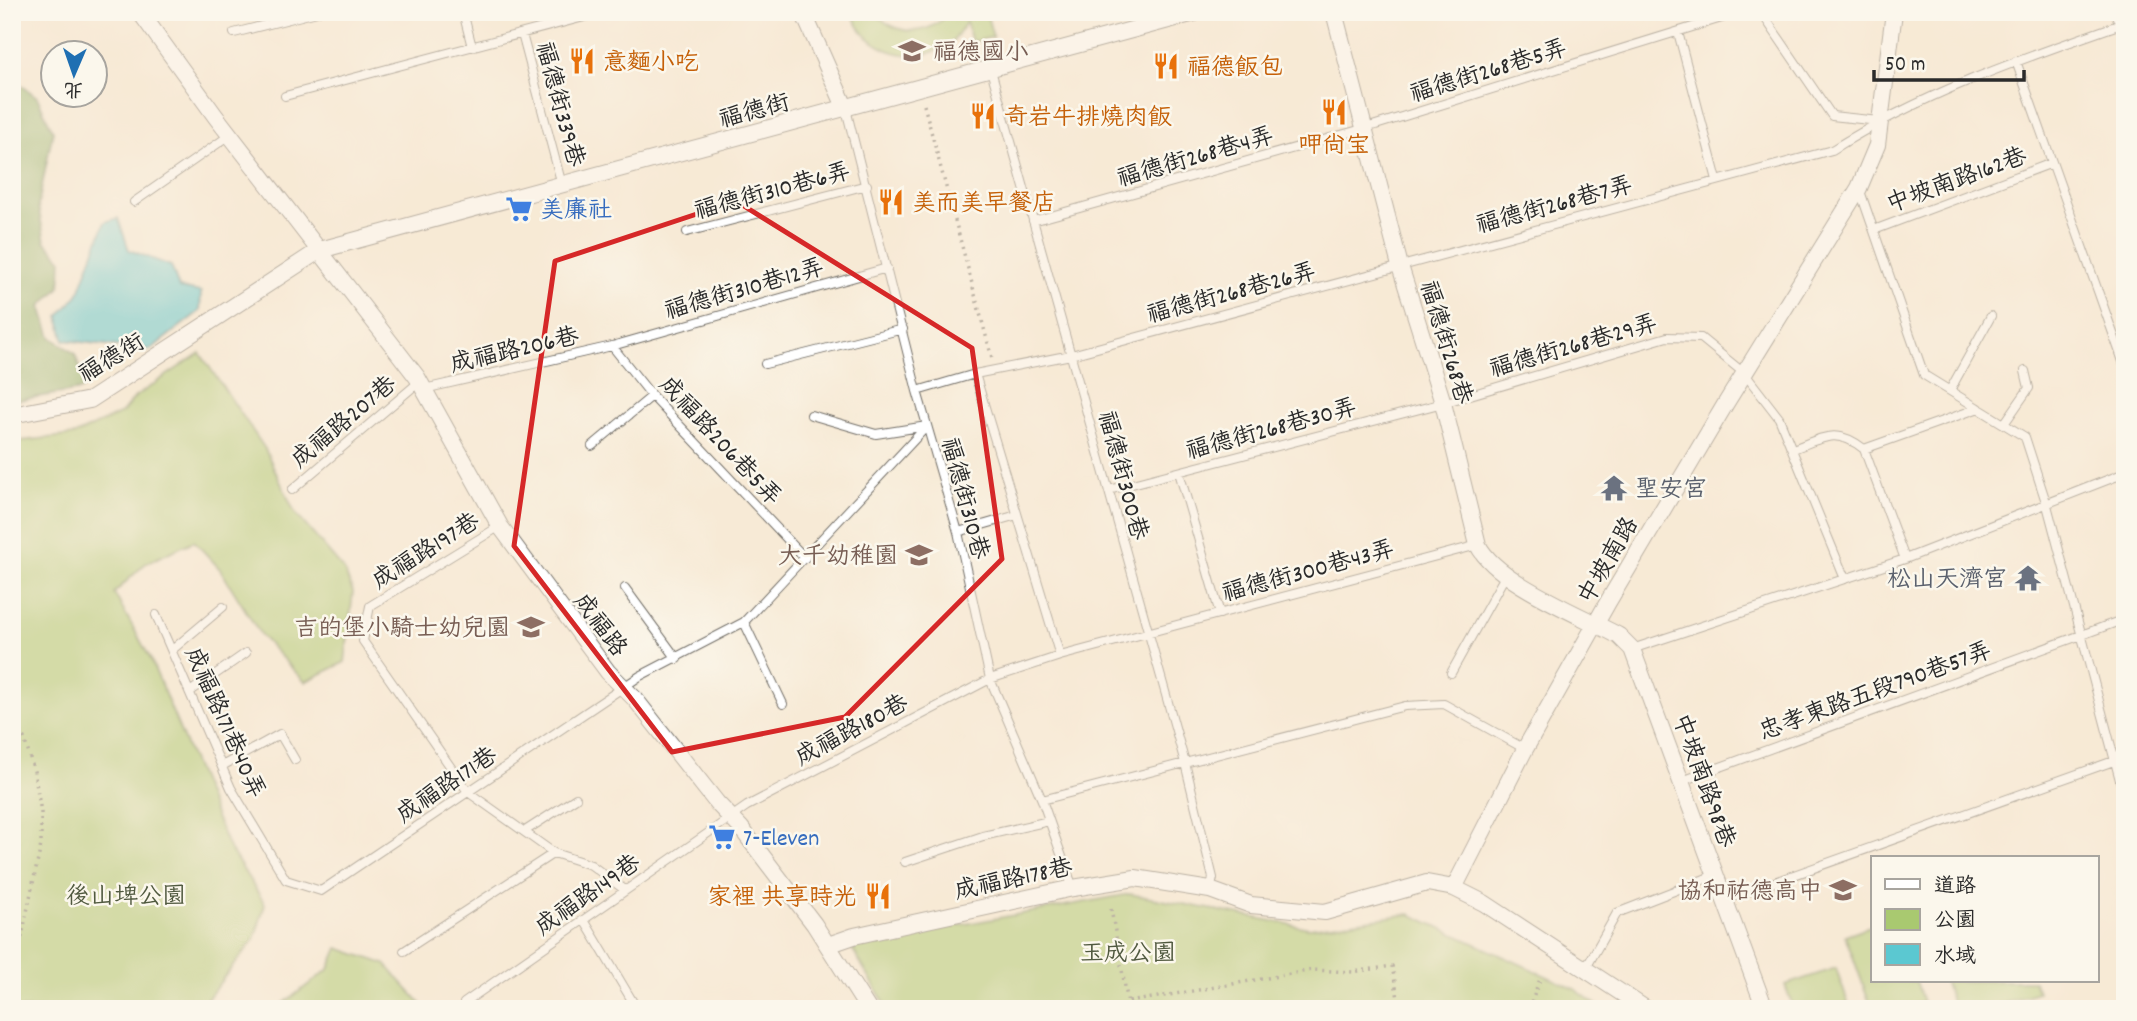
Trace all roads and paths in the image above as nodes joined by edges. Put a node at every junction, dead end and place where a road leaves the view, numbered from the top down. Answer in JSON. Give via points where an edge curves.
{"nodes":[{"id":1,"x":140,"y":12,"type":"edge"},
{"id":2,"x":317,"y":12,"type":"edge"},
{"id":3,"x":463,"y":12,"type":"edge"},
{"id":4,"x":603,"y":12,"type":"edge"},
{"id":5,"x":803,"y":12,"type":"edge"},
{"id":6,"x":1198,"y":12,"type":"edge"},
{"id":7,"x":1334,"y":12,"type":"edge"},
{"id":8,"x":1741,"y":12,"type":"edge"},
{"id":9,"x":1760,"y":12,"type":"edge"},
{"id":10,"x":1894,"y":12,"type":"edge"},
{"id":11,"x":2122,"y":21,"type":"edge"},
{"id":12,"x":1678,"y":32,"type":"junction"},
{"id":13,"x":234,"y":33,"type":"dead end"},
{"id":14,"x":522,"y":34,"type":"junction"},
{"id":15,"x":472,"y":47,"type":"junction"},
{"id":16,"x":2016,"y":61,"type":"junction"},
{"id":17,"x":991,"y":70,"type":"junction"},
{"id":18,"x":920,"y":88,"type":"junction"},
{"id":19,"x":285,"y":96,"type":"dead end"},
{"id":20,"x":846,"y":110,"type":"junction"},
{"id":21,"x":1879,"y":121,"type":"junction"},
{"id":22,"x":1366,"y":128,"type":"junction"},
{"id":23,"x":230,"y":135,"type":"junction"},
{"id":24,"x":2052,"y":163,"type":"junction"},
{"id":25,"x":1717,"y":180,"type":"junction"},
{"id":26,"x":562,"y":185,"type":"junction"},
{"id":27,"x":867,"y":186,"type":"junction"},
{"id":28,"x":1859,"y":188,"type":"junction"},
{"id":29,"x":134,"y":202,"type":"dead end"},
{"id":30,"x":1033,"y":220,"type":"junction"},
{"id":31,"x":1874,"y":230,"type":"junction"},
{"id":32,"x":687,"y":232,"type":"dead end"},
{"id":33,"x":320,"y":250,"type":"junction"},
{"id":34,"x":1400,"y":266,"type":"junction"},
{"id":35,"x":887,"y":268,"type":"junction"},
{"id":36,"x":1991,"y":316,"type":"dead end"},
{"id":37,"x":904,"y":329,"type":"junction"},
{"id":38,"x":612,"y":346,"type":"junction"},
{"id":39,"x":1072,"y":355,"type":"junction"},
{"id":40,"x":765,"y":364,"type":"dead end"},
{"id":41,"x":2125,"y":367,"type":"edge"},
{"id":42,"x":995,"y":370,"type":"junction"},
{"id":43,"x":2025,"y":371,"type":"dead end"},
{"id":44,"x":975,"y":374,"type":"junction"},
{"id":45,"x":1745,"y":374,"type":"junction"},
{"id":46,"x":422,"y":385,"type":"junction"},
{"id":47,"x":1950,"y":390,"type":"junction"},
{"id":48,"x":917,"y":391,"type":"junction"},
{"id":49,"x":652,"y":396,"type":"junction"},
{"id":50,"x":1443,"y":403,"type":"junction"},
{"id":51,"x":1979,"y":408,"type":"junction"},
{"id":52,"x":12,"y":415,"type":"edge"},
{"id":53,"x":811,"y":415,"type":"dead end"},
{"id":54,"x":2004,"y":424,"type":"junction"},
{"id":55,"x":927,"y":426,"type":"junction"},
{"id":56,"x":592,"y":446,"type":"dead end"},
{"id":57,"x":1793,"y":449,"type":"junction"},
{"id":58,"x":1864,"y":449,"type":"junction"},
{"id":59,"x":1179,"y":472,"type":"junction"},
{"id":60,"x":2125,"y":473,"type":"edge"},
{"id":61,"x":292,"y":489,"type":"dead end"},
{"id":62,"x":1109,"y":491,"type":"junction"},
{"id":63,"x":2047,"y":505,"type":"junction"},
{"id":64,"x":1017,"y":515,"type":"junction"},
{"id":65,"x":500,"y":526,"type":"junction"},
{"id":66,"x":958,"y":532,"type":"junction"},
{"id":67,"x":1478,"y":545,"type":"junction"},
{"id":68,"x":804,"y":558,"type":"junction"},
{"id":69,"x":1905,"y":559,"type":"junction"},
{"id":70,"x":1505,"y":576,"type":"junction"},
{"id":71,"x":1845,"y":579,"type":"junction"},
{"id":72,"x":625,"y":588,"type":"dead end"},
{"id":73,"x":223,"y":607,"type":"dead end"},
{"id":74,"x":1220,"y":614,"type":"junction"},
{"id":75,"x":156,"y":615,"type":"dead end"},
{"id":76,"x":2125,"y":618,"type":"edge"},
{"id":77,"x":744,"y":622,"type":"junction"},
{"id":78,"x":1596,"y":624,"type":"junction"},
{"id":79,"x":1149,"y":633,"type":"junction"},
{"id":80,"x":2082,"y":636,"type":"junction"},
{"id":81,"x":1633,"y":649,"type":"junction"},
{"id":82,"x":172,"y":650,"type":"junction"},
{"id":83,"x":246,"y":653,"type":"dead end"},
{"id":84,"x":1060,"y":656,"type":"junction"},
{"id":85,"x":677,"y":659,"type":"junction"},
{"id":86,"x":1451,"y":673,"type":"dead end"},
{"id":87,"x":990,"y":679,"type":"junction"},
{"id":88,"x":622,"y":688,"type":"junction"},
{"id":89,"x":191,"y":691,"type":"junction"},
{"id":90,"x":783,"y":704,"type":"dead end"},
{"id":91,"x":12,"y":729,"type":"edge"},
{"id":92,"x":1525,"y":749,"type":"junction"},
{"id":93,"x":2125,"y":757,"type":"edge"},
{"id":94,"x":295,"y":760,"type":"dead end"},
{"id":95,"x":2114,"y":761,"type":"junction"},
{"id":96,"x":1185,"y":763,"type":"junction"},
{"id":97,"x":222,"y":766,"type":"junction"},
{"id":98,"x":1682,"y":781,"type":"junction"},
{"id":99,"x":468,"y":792,"type":"junction"},
{"id":100,"x":576,"y":798,"type":"dead end"},
{"id":101,"x":2125,"y":799,"type":"edge"},
{"id":102,"x":1042,"y":800,"type":"junction"},
{"id":103,"x":732,"y":818,"type":"junction"},
{"id":104,"x":1049,"y":821,"type":"junction"},
{"id":105,"x":525,"y":831,"type":"junction"},
{"id":106,"x":554,"y":853,"type":"junction"},
{"id":107,"x":905,"y":862,"type":"dead end"},
{"id":108,"x":1716,"y":875,"type":"junction"},
{"id":109,"x":286,"y":880,"type":"joint"},
{"id":110,"x":1073,"y":888,"type":"junction"},
{"id":111,"x":1454,"y":888,"type":"junction"},
{"id":112,"x":625,"y":890,"type":"junction"},
{"id":113,"x":1210,"y":890,"type":"junction"},
{"id":114,"x":1724,"y":900,"type":"junction"},
{"id":115,"x":1111,"y":909,"type":"dead end"},
{"id":116,"x":584,"y":920,"type":"junction"},
{"id":117,"x":828,"y":945,"type":"junction"},
{"id":118,"x":404,"y":951,"type":"dead end"},
{"id":119,"x":1586,"y":968,"type":"junction"},
{"id":120,"x":1540,"y":979,"type":"dead end"},
{"id":121,"x":1129,"y":1002,"type":"junction"},
{"id":122,"x":464,"y":1003,"type":"dead end"},
{"id":123,"x":14,"y":1009,"type":"edge"},
{"id":124,"x":638,"y":1009,"type":"edge"},
{"id":125,"x":868,"y":1009,"type":"edge"},
{"id":126,"x":1129,"y":1009,"type":"edge"},
{"id":127,"x":1400,"y":1009,"type":"edge"},
{"id":128,"x":1529,"y":1009,"type":"edge"},
{"id":129,"x":1646,"y":1009,"type":"edge"},
{"id":130,"x":1765,"y":1009,"type":"edge"}],
"edges":[{"from":1,"to":23,"type":"street","name":"成福路"},
{"from":2,"to":13,"type":"lane"},
{"from":3,"to":15,"type":"lane"},
{"from":4,"to":14,"type":"lane"},
{"from":5,"to":20,"type":"street"},
{"from":6,"to":17,"type":"street","name":"福德街"},
{"from":7,"to":22,"type":"street","name":"福德街268巷"},
{"from":8,"to":12,"type":"lane","name":"福德街268巷5弄"},
{"from":9,"to":21,"type":"lane","via":[[1832,116]]},
{"from":10,"to":21,"type":"street","name":"中坡南路"},
{"from":11,"to":16,"type":"lane","name":"福德街268巷7弄"},
{"from":12,"to":22,"type":"lane","name":"福德街268巷5弄"},
{"from":12,"to":25,"type":"lane"},
{"from":14,"to":15,"type":"lane"},
{"from":14,"to":26,"type":"lane","name":"福德街339巷"},
{"from":15,"to":19,"type":"lane"},
{"from":16,"to":21,"type":"lane","name":"福德街268巷7弄"},
{"from":16,"to":24,"type":"lane"},
{"from":17,"to":18,"type":"street","name":"福德街"},
{"from":17,"to":30,"type":"lane","name":"福德街300巷"},
{"from":18,"to":20,"type":"street","name":"福德街"},
{"from":18,"to":42,"type":"path"},
{"from":20,"to":26,"type":"street","name":"福德街"},
{"from":20,"to":27,"type":"lane","name":"福德街310巷"},
{"from":21,"to":25,"type":"lane","name":"福德街268巷7弄","via":[[1832,150]]},
{"from":21,"to":28,"type":"street","name":"中坡南路","via":[[1878,145]]},
{"from":22,"to":30,"type":"lane","name":"福德街268巷4弄"},
{"from":22,"to":34,"type":"street","name":"福德街268巷"},
{"from":23,"to":29,"type":"lane"},
{"from":23,"to":33,"type":"street","name":"成福路"},
{"from":24,"to":31,"type":"lane","name":"中坡南路162巷"},
{"from":24,"to":41,"type":"lane"},
{"from":25,"to":34,"type":"lane","name":"福德街268巷7弄"},
{"from":26,"to":33,"type":"street","name":"福德街"},
{"from":27,"to":32,"type":"lane","name":"福德街310巷6弄"},
{"from":27,"to":35,"type":"lane","name":"福德街310巷"},
{"from":28,"to":31,"type":"lane"},
{"from":28,"to":45,"type":"street","name":"中坡南路"},
{"from":30,"to":39,"type":"lane","name":"福德街300巷"},
{"from":31,"to":47,"type":"lane","via":[[1924,375]]},
{"from":33,"to":46,"type":"street","name":"成福路"},
{"from":33,"to":52,"type":"street","name":"福德街","via":[[90,400]]},
{"from":34,"to":39,"type":"lane","name":"福德街268巷26弄"},
{"from":34,"to":50,"type":"street","name":"福德街268巷"},
{"from":35,"to":37,"type":"lane","name":"福德街310巷"},
{"from":35,"to":38,"type":"lane","name":"福德街310巷12弄"},
{"from":36,"to":47,"type":"lane"},
{"from":37,"to":40,"type":"lane"},
{"from":37,"to":48,"type":"lane","name":"福德街310巷"},
{"from":38,"to":46,"type":"lane","name":"成福路206巷"},
{"from":38,"to":49,"type":"lane","name":"成福路206巷5弄"},
{"from":39,"to":42,"type":"lane","name":"福德街268巷26弄"},
{"from":39,"to":62,"type":"lane","name":"福德街300巷"},
{"from":42,"to":44,"type":"lane","name":"福德街268巷26弄"},
{"from":43,"to":54,"type":"lane","via":[[2029,388]]},
{"from":44,"to":48,"type":"lane","name":"福德街268巷26弄"},
{"from":44,"to":64,"type":"lane"},
{"from":45,"to":50,"type":"lane","name":"福德街268巷29弄","via":[[1701,338],[1667,337]]},
{"from":45,"to":57,"type":"lane","name":"福德街268巷29弄","via":[[1779,418]]},
{"from":45,"to":78,"type":"street","name":"中坡南路"},
{"from":46,"to":61,"type":"lane","name":"成福路207巷"},
{"from":46,"to":65,"type":"street","name":"成福路"},
{"from":47,"to":51,"type":"lane"},
{"from":48,"to":55,"type":"lane","name":"福德街310巷"},
{"from":49,"to":56,"type":"lane"},
{"from":49,"to":68,"type":"lane","name":"成福路206巷5弄"},
{"from":50,"to":59,"type":"lane","name":"福德街268巷30弄"},
{"from":50,"to":67,"type":"street","name":"福德街268巷"},
{"from":51,"to":54,"type":"lane"},
{"from":51,"to":58,"type":"lane"},
{"from":53,"to":55,"type":"lane","via":[[876,434]]},
{"from":54,"to":63,"type":"lane","via":[[2025,437]]},
{"from":55,"to":66,"type":"lane","name":"福德街310巷"},
{"from":55,"to":68,"type":"lane","name":"成福路171巷"},
{"from":57,"to":58,"type":"lane","via":[[1831,435],[1849,437]]},
{"from":57,"to":71,"type":"lane","name":"福德街268巷29弄"},
{"from":58,"to":69,"type":"lane"},
{"from":59,"to":62,"type":"lane","name":"福德街268巷30弄"},
{"from":59,"to":74,"type":"lane"},
{"from":60,"to":63,"type":"lane"},
{"from":62,"to":79,"type":"lane","name":"福德街300巷"},
{"from":63,"to":69,"type":"lane"},
{"from":63,"to":80,"type":"lane"},
{"from":64,"to":66,"type":"lane"},
{"from":64,"to":84,"type":"lane"},
{"from":65,"to":88,"type":"street","name":"成福路"},
{"from":65,"to":99,"type":"lane","name":"成福路197巷","via":[[370,607],[363,641]]},
{"from":66,"to":87,"type":"lane","name":"福德街310巷"},
{"from":67,"to":70,"type":"street","name":"福德街268巷","via":[[1484,558]]},
{"from":67,"to":74,"type":"lane","name":"福德街300巷43弄"},
{"from":68,"to":77,"type":"lane","name":"成福路171巷"},
{"from":69,"to":71,"type":"lane"},
{"from":70,"to":78,"type":"street","name":"福德街268巷"},
{"from":70,"to":86,"type":"lane"},
{"from":71,"to":81,"type":"lane"},
{"from":72,"to":85,"type":"lane"},
{"from":73,"to":82,"type":"lane"},
{"from":74,"to":79,"type":"lane","name":"福德街300巷43弄"},
{"from":75,"to":82,"type":"lane","name":"成福路171巷40弄"},
{"from":76,"to":80,"type":"lane","name":"忠孝東路五段790巷57弄"},
{"from":77,"to":85,"type":"lane","name":"成福路171巷"},
{"from":77,"to":90,"type":"lane"},
{"from":78,"to":81,"type":"street"},
{"from":78,"to":92,"type":"street","name":"中坡南路"},
{"from":79,"to":84,"type":"lane","name":"福德街300巷43弄"},
{"from":79,"to":96,"type":"lane","name":"福德街300巷"},
{"from":80,"to":95,"type":"lane"},
{"from":80,"to":98,"type":"lane","name":"忠孝東路五段790巷57弄"},
{"from":81,"to":98,"type":"street","name":"中坡南路98巷"},
{"from":82,"to":89,"type":"lane","name":"成福路171巷40弄"},
{"from":83,"to":89,"type":"lane"},
{"from":84,"to":87,"type":"lane","name":"成福路180巷"},
{"from":85,"to":88,"type":"lane","name":"成福路171巷"},
{"from":87,"to":102,"type":"lane","name":"福德街310巷"},
{"from":87,"to":103,"type":"lane","name":"成福路180巷"},
{"from":88,"to":99,"type":"lane","name":"成福路171巷"},
{"from":88,"to":103,"type":"street","name":"成福路"},
{"from":89,"to":97,"type":"lane","name":"成福路171巷40弄"},
{"from":91,"to":123,"type":"path","via":[[24,738],[41,812],[41,845],[17,960]]},
{"from":92,"to":96,"type":"lane","via":[[1444,704],[1405,706]]},
{"from":92,"to":111,"type":"street","name":"中坡南路"},
{"from":93,"to":95,"type":"lane"},
{"from":94,"to":97,"type":"lane","via":[[280,734]]},
{"from":95,"to":101,"type":"lane"},
{"from":95,"to":114,"type":"lane"},
{"from":96,"to":102,"type":"lane"},
{"from":96,"to":113,"type":"lane","name":"福德街300巷","via":[[1213,878]]},
{"from":97,"to":109,"type":"lane","name":"成福路171巷40弄"},
{"from":98,"to":108,"type":"street","name":"中坡南路98巷"},
{"from":99,"to":105,"type":"lane"},
{"from":99,"to":109,"type":"lane","name":"成福路171巷","via":[[321,891]]},
{"from":100,"to":105,"type":"lane"},
{"from":102,"to":104,"type":"lane","name":"福德街310巷"},
{"from":103,"to":112,"type":"lane","name":"成福路149巷"},
{"from":103,"to":117,"type":"street","name":"成福路"},
{"from":104,"to":107,"type":"lane"},
{"from":104,"to":110,"type":"lane","name":"福德街310巷"},
{"from":105,"to":106,"type":"lane"},
{"from":106,"to":112,"type":"lane","via":[[591,865]]},
{"from":106,"to":118,"type":"lane"},
{"from":108,"to":114,"type":"street","name":"中坡南路98巷"},
{"from":108,"to":119,"type":"lane","via":[[1617,913]]},
{"from":110,"to":113,"type":"street","name":"成福路178巷","via":[[1135,878]]},
{"from":110,"to":117,"type":"street","name":"成福路178巷"},
{"from":111,"to":113,"type":"street","name":"成福路178巷","via":[[1427,883],[1325,912],[1251,905]]},
{"from":111,"to":119,"type":"street"},
{"from":112,"to":116,"type":"lane","name":"成福路149巷"},
{"from":114,"to":130,"type":"street","name":"中坡南路98巷"},
{"from":115,"to":121,"type":"path"},
{"from":116,"to":122,"type":"lane","name":"成福路149巷"},
{"from":116,"to":124,"type":"lane"},
{"from":117,"to":125,"type":"street","name":"成福路"},
{"from":119,"to":129,"type":"street"},
{"from":120,"to":128,"type":"path"},
{"from":121,"to":126,"type":"path"},
{"from":121,"to":127,"type":"path","via":[[1313,970],[1353,972],[1392,966]]}]}
